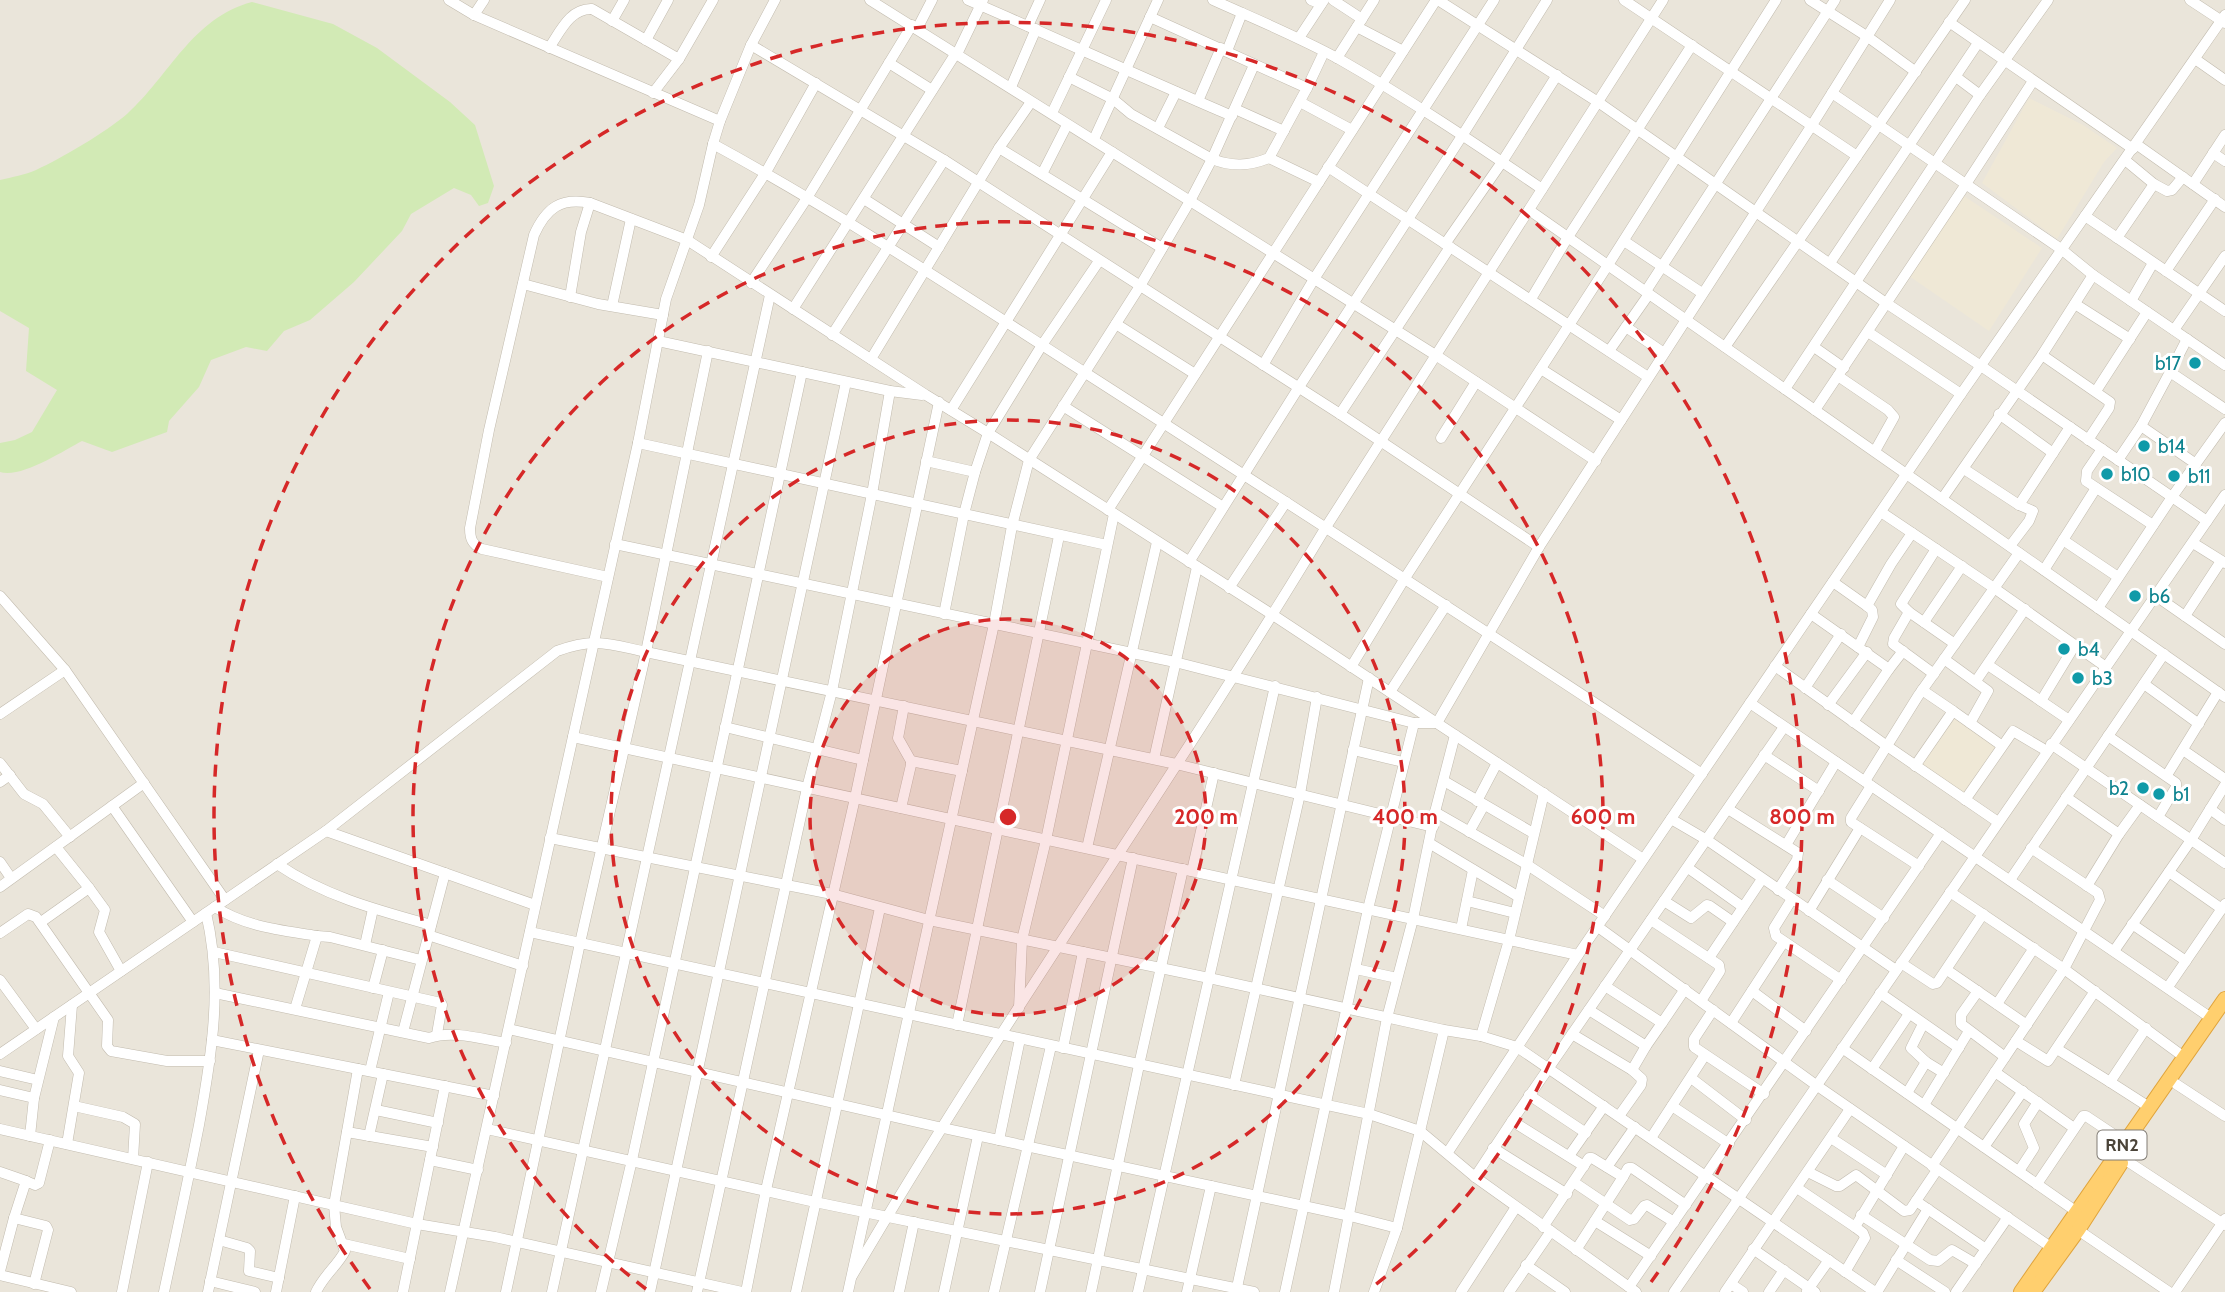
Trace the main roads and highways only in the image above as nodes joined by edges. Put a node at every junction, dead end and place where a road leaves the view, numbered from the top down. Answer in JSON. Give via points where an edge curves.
{"nodes":[{"id":1,"x":2225,"y":999,"type":"edge"},
{"id":2,"x":2218,"y":1016,"type":"edge"},
{"id":3,"x":2021,"y":1292,"type":"edge"},
{"id":4,"x":2033,"y":1292,"type":"edge"}],
"edges":[{"from":1,"to":2,"type":"highway","number":"RN2"},
{"from":2,"to":3,"type":"highway","number":"RN2","via":[[2184,1057]]},
{"from":2,"to":4,"type":"highway","number":"RN2"}]}
